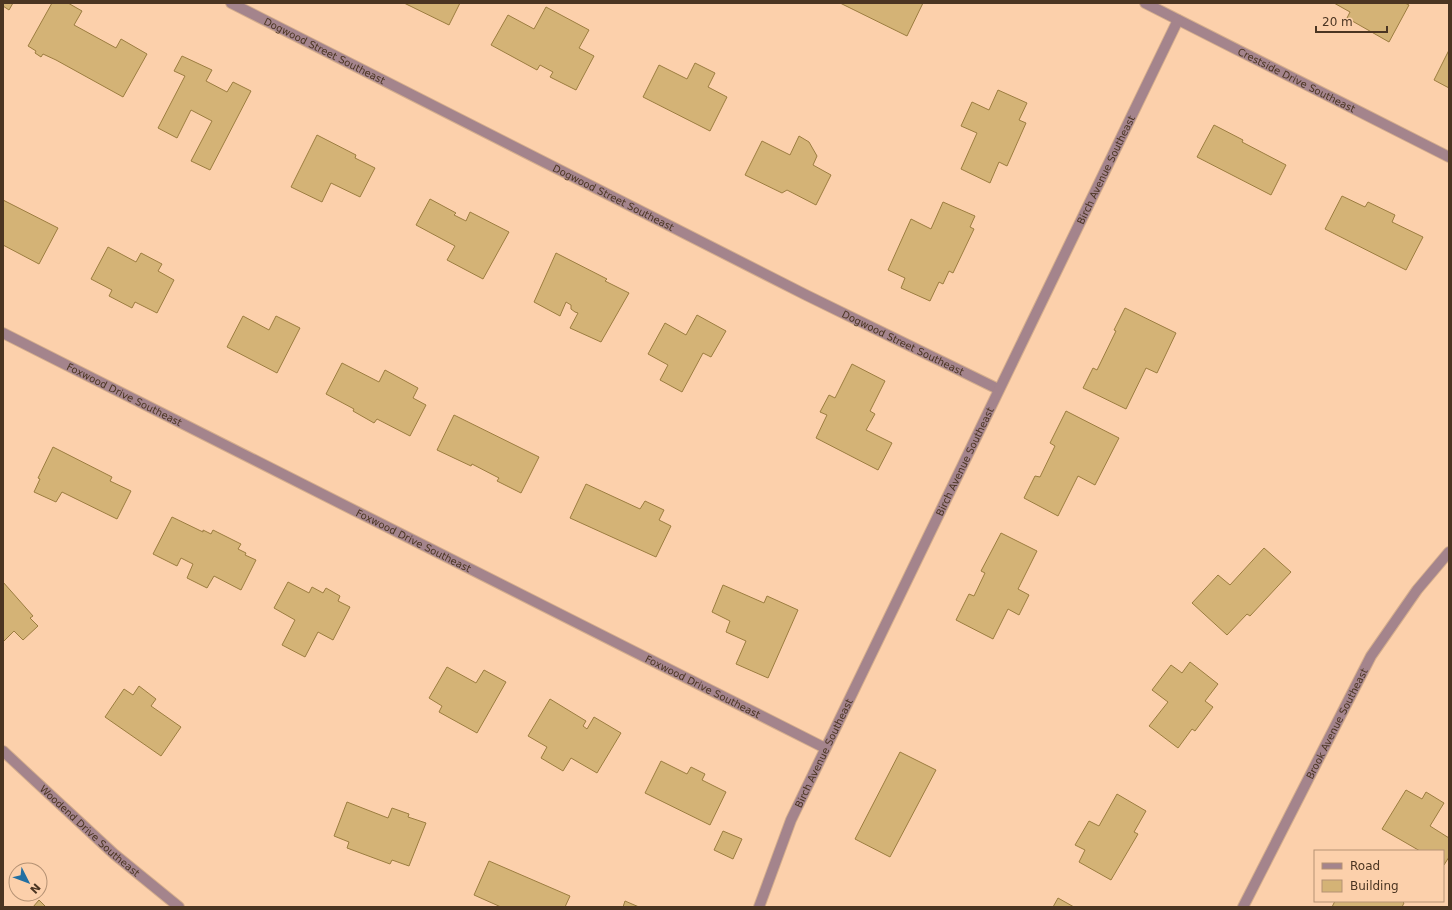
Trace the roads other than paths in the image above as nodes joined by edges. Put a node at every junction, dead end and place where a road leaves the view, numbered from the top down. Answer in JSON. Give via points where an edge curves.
{"nodes":[{"id":1,"x":231,"y":3,"type":"edge"},
{"id":2,"x":1145,"y":3,"type":"edge"},
{"id":3,"x":1178,"y":20,"type":"junction"},
{"id":4,"x":1449,"y":158,"type":"edge"},
{"id":5,"x":3,"y":333,"type":"edge"},
{"id":6,"x":998,"y":389,"type":"junction"},
{"id":7,"x":1449,"y":552,"type":"edge"},
{"id":8,"x":825,"y":748,"type":"junction"},
{"id":9,"x":3,"y":751,"type":"edge"},
{"id":10,"x":179,"y":907,"type":"edge"},
{"id":11,"x":759,"y":907,"type":"edge"},
{"id":12,"x":1243,"y":907,"type":"edge"}],
"edges":[{"from":1,"to":6,"type":"street","name":"Dogwood Street Southeast","via":[[806,295]]},
{"from":2,"to":3,"type":"street","name":"Crestside Drive Southeast"},
{"from":3,"to":4,"type":"street","name":"Crestside Drive Southeast"},
{"from":3,"to":6,"type":"street","name":"Birch Avenue Southeast"},
{"from":5,"to":8,"type":"street","name":"Foxwood Drive Southeast"},
{"from":6,"to":8,"type":"street","name":"Birch Avenue Southeast"},
{"from":7,"to":12,"type":"street","name":"Brook Avenue Southeast","via":[[1417,590],[1371,656]]},
{"from":8,"to":11,"type":"street","name":"Birch Avenue Southeast","via":[[791,820]]},
{"from":9,"to":10,"type":"street","name":"Woodend Drive Southeast","via":[[114,854]]}]}
